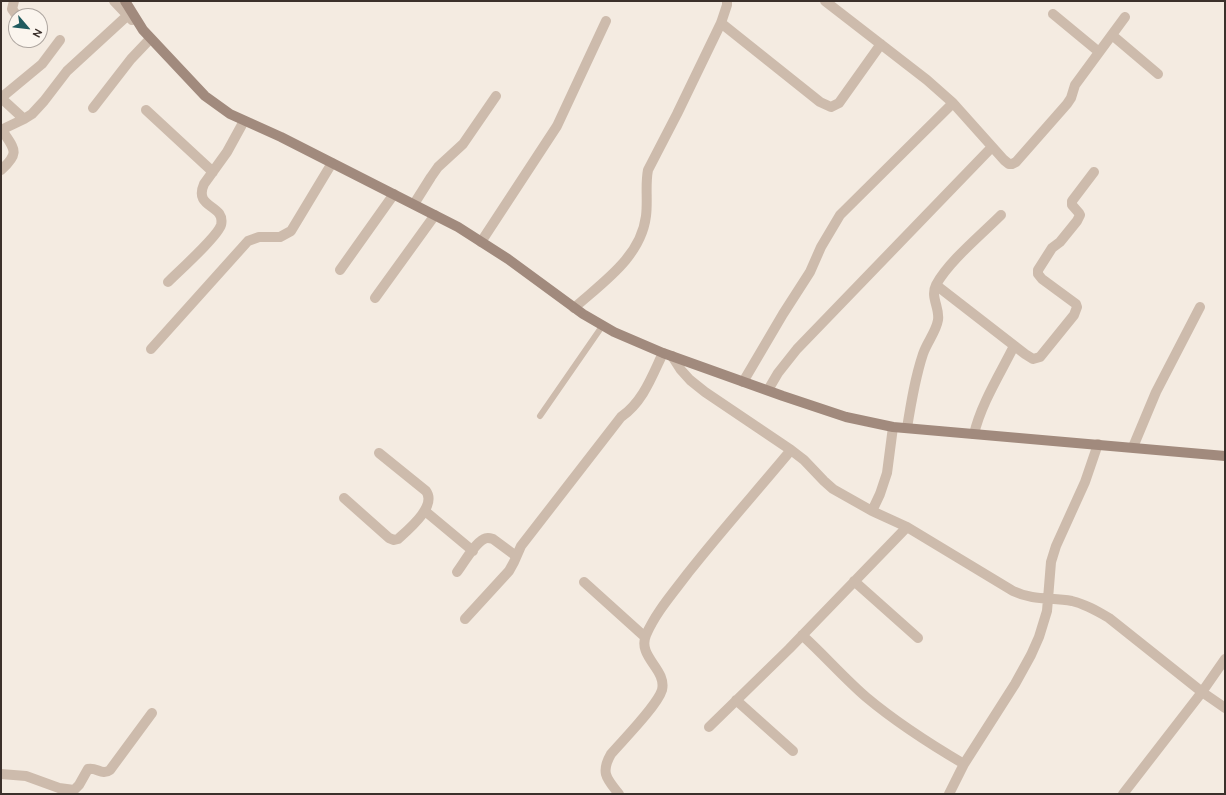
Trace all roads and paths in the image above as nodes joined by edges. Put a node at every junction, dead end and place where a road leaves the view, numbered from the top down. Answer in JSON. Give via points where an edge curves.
{"nodes":[{"id":1,"x":114,"y":1,"type":"edge"},
{"id":2,"x":125,"y":1,"type":"edge"},
{"id":3,"x":727,"y":1,"type":"edge"},
{"id":4,"x":825,"y":1,"type":"edge"},
{"id":5,"x":1053,"y":14,"type":"dead end"},
{"id":6,"x":128,"y":15,"type":"junction"},
{"id":7,"x":1125,"y":17,"type":"dead end"},
{"id":8,"x":606,"y":21,"type":"dead end"},
{"id":9,"x":721,"y":23,"type":"junction"},
{"id":10,"x":143,"y":30,"type":"junction"},
{"id":11,"x":1112,"y":35,"type":"junction"},
{"id":12,"x":150,"y":38,"type":"junction"},
{"id":13,"x":60,"y":40,"type":"dead end"},
{"id":14,"x":881,"y":44,"type":"junction"},
{"id":15,"x":1099,"y":52,"type":"junction"},
{"id":16,"x":1158,"y":74,"type":"dead end"},
{"id":17,"x":496,"y":96,"type":"dead end"},
{"id":18,"x":1,"y":98,"type":"edge"},
{"id":19,"x":953,"y":103,"type":"junction"},
{"id":20,"x":93,"y":108,"type":"dead end"},
{"id":21,"x":146,"y":110,"type":"dead end"},
{"id":22,"x":24,"y":119,"type":"junction"},
{"id":23,"x":244,"y":121,"type":"junction"},
{"id":24,"x":3,"y":132,"type":"edge"},
{"id":25,"x":992,"y":147,"type":"junction"},
{"id":26,"x":332,"y":163,"type":"junction"},
{"id":27,"x":1,"y":170,"type":"edge"},
{"id":28,"x":213,"y":172,"type":"junction"},
{"id":29,"x":1094,"y":172,"type":"dead end"},
{"id":30,"x":394,"y":194,"type":"junction"},
{"id":31,"x":414,"y":204,"type":"junction"},
{"id":32,"x":435,"y":215,"type":"junction"},
{"id":33,"x":1001,"y":215,"type":"dead end"},
{"id":34,"x":481,"y":242,"type":"junction"},
{"id":35,"x":340,"y":270,"type":"dead end"},
{"id":36,"x":168,"y":282,"type":"dead end"},
{"id":37,"x":936,"y":285,"type":"junction"},
{"id":38,"x":375,"y":298,"type":"dead end"},
{"id":39,"x":1200,"y":307,"type":"dead end"},
{"id":40,"x":574,"y":308,"type":"junction"},
{"id":41,"x":603,"y":325,"type":"junction"},
{"id":42,"x":1014,"y":346,"type":"junction"},
{"id":43,"x":151,"y":349,"type":"dead end"},
{"id":44,"x":668,"y":354,"type":"junction"},
{"id":45,"x":743,"y":382,"type":"junction"},
{"id":46,"x":768,"y":390,"type":"junction"},
{"id":47,"x":540,"y":416,"type":"dead end"},
{"id":48,"x":893,"y":427,"type":"junction"},
{"id":49,"x":907,"y":428,"type":"junction"},
{"id":50,"x":974,"y":434,"type":"junction"},
{"id":51,"x":1098,"y":444,"type":"junction"},
{"id":52,"x":1133,"y":448,"type":"junction"},
{"id":53,"x":791,"y":450,"type":"junction"},
{"id":54,"x":378,"y":452,"type":"dead end"},
{"id":55,"x":1225,"y":456,"type":"edge"},
{"id":56,"x":344,"y":498,"type":"dead end"},
{"id":57,"x":872,"y":510,"type":"junction"},
{"id":58,"x":424,"y":511,"type":"junction"},
{"id":59,"x":907,"y":527,"type":"junction"},
{"id":60,"x":473,"y":551,"type":"junction"},
{"id":61,"x":516,"y":556,"type":"junction"},
{"id":62,"x":457,"y":572,"type":"dead end"},
{"id":63,"x":584,"y":582,"type":"dead end"},
{"id":64,"x":854,"y":582,"type":"junction"},
{"id":65,"x":1047,"y":599,"type":"junction"},
{"id":66,"x":465,"y":619,"type":"dead end"},
{"id":67,"x":802,"y":635,"type":"junction"},
{"id":68,"x":645,"y":637,"type":"junction"},
{"id":69,"x":918,"y":638,"type":"dead end"},
{"id":70,"x":1225,"y":659,"type":"edge"},
{"id":71,"x":1202,"y":692,"type":"junction"},
{"id":72,"x":736,"y":700,"type":"junction"},
{"id":73,"x":1225,"y":708,"type":"edge"},
{"id":74,"x":152,"y":713,"type":"dead end"},
{"id":75,"x":709,"y":727,"type":"dead end"},
{"id":76,"x":793,"y":751,"type":"dead end"},
{"id":77,"x":964,"y":764,"type":"junction"},
{"id":78,"x":1,"y":774,"type":"edge"},
{"id":79,"x":619,"y":794,"type":"edge"},
{"id":80,"x":948,"y":794,"type":"edge"},
{"id":81,"x":1123,"y":794,"type":"edge"}],
"edges":[{"from":1,"to":6,"type":"street"},
{"from":2,"to":10,"type":"main road"},
{"from":3,"to":9,"type":"street"},
{"from":4,"to":14,"type":"street"},
{"from":5,"to":15,"type":"street"},
{"from":6,"to":10,"type":"street"},
{"from":6,"to":22,"type":"street","via":[[67,71],[44,101]]},
{"from":7,"to":11,"type":"street"},
{"from":8,"to":34,"type":"street","via":[[557,126]]},
{"from":9,"to":14,"type":"street","via":[[820,102],[832,107],[839,103]]},
{"from":9,"to":40,"type":"street","via":[[648,170],[646,215],[640,239],[624,263]]},
{"from":10,"to":12,"type":"main road"},
{"from":11,"to":15,"type":"street"},
{"from":11,"to":16,"type":"street"},
{"from":12,"to":20,"type":"street"},
{"from":12,"to":23,"type":"main road","via":[[205,96]]},
{"from":13,"to":18,"type":"street","via":[[42,64]]},
{"from":14,"to":19,"type":"street"},
{"from":15,"to":25,"type":"street","via":[[1074,85],[1067,104],[1016,162],[1008,164]]},
{"from":17,"to":31,"type":"street","via":[[463,144],[431,176]]},
{"from":18,"to":22,"type":"street"},
{"from":19,"to":25,"type":"street"},
{"from":19,"to":45,"type":"street","via":[[840,215],[810,272]]},
{"from":21,"to":28,"type":"street"},
{"from":22,"to":24,"type":"street"},
{"from":23,"to":26,"type":"main road"},
{"from":23,"to":28,"type":"street"},
{"from":24,"to":27,"type":"street","via":[[14,148],[14,154],[12,160]]},
{"from":25,"to":46,"type":"street","via":[[797,349]]},
{"from":26,"to":30,"type":"main road"},
{"from":26,"to":43,"type":"street","via":[[291,231],[280,237],[259,237],[248,241]]},
{"from":28,"to":36,"type":"street","via":[[200,194],[218,212],[221,225]]},
{"from":29,"to":42,"type":"street","via":[[1072,201],[1072,205],[1080,213],[1079,218],[1052,248],[1038,270],[1042,279],[1076,304],[1077,310],[1037,359],[1030,358]]},
{"from":30,"to":31,"type":"main road"},
{"from":30,"to":35,"type":"street"},
{"from":31,"to":32,"type":"main road"},
{"from":32,"to":34,"type":"main road"},
{"from":32,"to":38,"type":"street"},
{"from":33,"to":37,"type":"street","via":[[951,265]]},
{"from":34,"to":40,"type":"main road"},
{"from":37,"to":42,"type":"street"},
{"from":37,"to":49,"type":"street","via":[[934,301],[938,318],[920,362]]},
{"from":39,"to":52,"type":"street","via":[[1156,392]]},
{"from":40,"to":41,"type":"main road"},
{"from":41,"to":44,"type":"main road"},
{"from":41,"to":47,"type":"lane"},
{"from":42,"to":50,"type":"street","via":[[983,408]]},
{"from":44,"to":45,"type":"main road"},
{"from":44,"to":53,"type":"street","via":[[700,388]]},
{"from":44,"to":61,"type":"street","via":[[632,409],[621,417],[521,546]]},
{"from":45,"to":46,"type":"main road"},
{"from":46,"to":48,"type":"main road","via":[[846,417]]},
{"from":48,"to":49,"type":"main road"},
{"from":48,"to":57,"type":"street","via":[[887,473]]},
{"from":49,"to":50,"type":"main road"},
{"from":50,"to":51,"type":"main road"},
{"from":51,"to":52,"type":"main road"},
{"from":51,"to":65,"type":"street","via":[[1085,482],[1056,546]]},
{"from":52,"to":55,"type":"main road"},
{"from":53,"to":57,"type":"street","via":[[833,488]]},
{"from":53,"to":68,"type":"street","via":[[692,567],[660,609]]},
{"from":54,"to":58,"type":"street","via":[[429,494],[430,499]]},
{"from":56,"to":58,"type":"street","via":[[394,540],[398,539]]},
{"from":57,"to":59,"type":"street"},
{"from":58,"to":60,"type":"street"},
{"from":59,"to":64,"type":"street"},
{"from":59,"to":65,"type":"street","via":[[1013,591],[1024,596]]},
{"from":60,"to":61,"type":"street","via":[[485,538],[489,538],[499,542]]},
{"from":60,"to":62,"type":"street"},
{"from":61,"to":66,"type":"street","via":[[509,570]]},
{"from":63,"to":68,"type":"street"},
{"from":64,"to":67,"type":"street"},
{"from":64,"to":69,"type":"street"},
{"from":65,"to":71,"type":"street","via":[[1071,601],[1109,618]]},
{"from":65,"to":77,"type":"street","via":[[1044,621],[1031,655]]},
{"from":67,"to":72,"type":"street"},
{"from":67,"to":77,"type":"street","via":[[865,696],[927,742]]},
{"from":68,"to":79,"type":"street","via":[[646,654],[658,671],[662,689],[657,701],[606,763],[607,777]]},
{"from":70,"to":71,"type":"street"},
{"from":71,"to":73,"type":"street"},
{"from":71,"to":81,"type":"street"},
{"from":72,"to":75,"type":"street"},
{"from":72,"to":76,"type":"street"},
{"from":74,"to":78,"type":"street","via":[[110,770],[103,773],[88,769],[74,790],[59,788],[26,776]]},
{"from":77,"to":80,"type":"street"}]}
